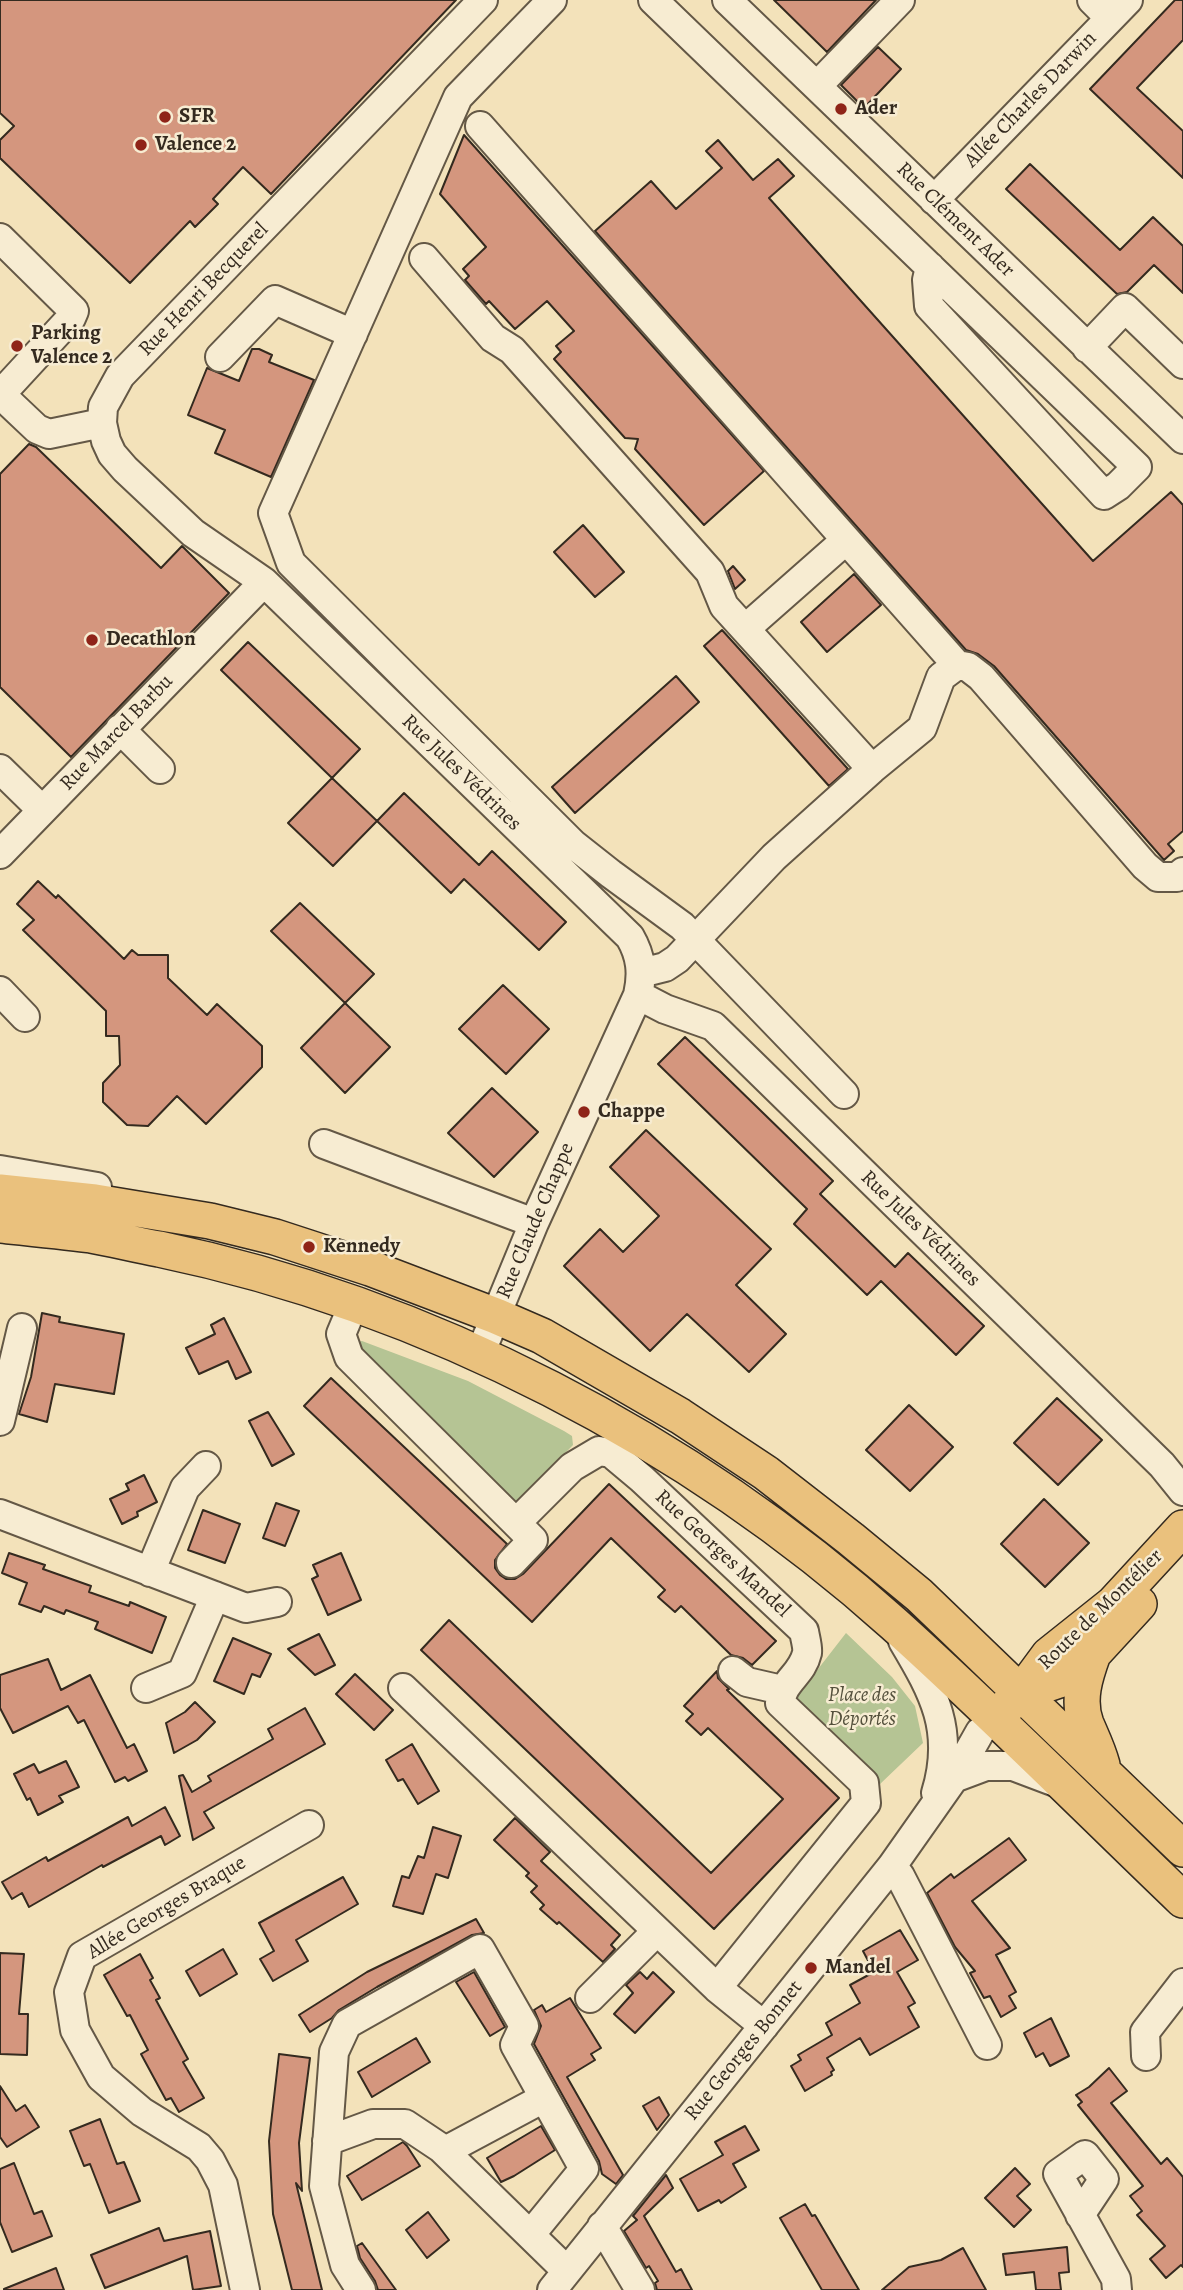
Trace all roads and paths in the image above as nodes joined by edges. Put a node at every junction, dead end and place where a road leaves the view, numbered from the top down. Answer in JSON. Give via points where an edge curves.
{"nodes":[{"id":1,"x":484,"y":0,"type":"edge"},
{"id":2,"x":552,"y":0,"type":"edge"},
{"id":3,"x":653,"y":0,"type":"edge"},
{"id":4,"x":727,"y":0,"type":"edge"},
{"id":5,"x":900,"y":0,"type":"edge"},
{"id":6,"x":1110,"y":6,"type":"edge"},
{"id":7,"x":817,"y":86,"type":"junction"},
{"id":8,"x":480,"y":126,"type":"dead end"},
{"id":9,"x":934,"y":200,"type":"junction"},
{"id":10,"x":0,"y":239,"type":"edge"},
{"id":11,"x":424,"y":258,"type":"dead end"},
{"id":12,"x":930,"y":267,"type":"junction"},
{"id":13,"x":353,"y":334,"type":"junction"},
{"id":14,"x":1087,"y":348,"type":"junction"},
{"id":15,"x":220,"y":357,"type":"dead end"},
{"id":16,"x":1183,"y":364,"type":"edge"},
{"id":17,"x":0,"y":394,"type":"edge"},
{"id":18,"x":102,"y":423,"type":"junction"},
{"id":19,"x":1183,"y":439,"type":"edge"},
{"id":20,"x":846,"y":540,"type":"junction"},
{"id":21,"x":264,"y":582,"type":"junction"},
{"id":22,"x":745,"y":629,"type":"junction"},
{"id":23,"x":957,"y":665,"type":"junction"},
{"id":24,"x":120,"y":729,"type":"junction"},
{"id":25,"x":0,"y":769,"type":"edge"},
{"id":26,"x":160,"y":769,"type":"dead end"},
{"id":27,"x":872,"y":769,"type":"junction"},
{"id":28,"x":42,"y":810,"type":"junction"},
{"id":29,"x":0,"y":854,"type":"edge"},
{"id":30,"x":1183,"y":872,"type":"edge"},
{"id":31,"x":695,"y":940,"type":"junction"},
{"id":32,"x":640,"y":984,"type":"junction"},
{"id":33,"x":0,"y":991,"type":"edge"},
{"id":34,"x":25,"y":1017,"type":"dead end"},
{"id":35,"x":844,"y":1094,"type":"dead end"},
{"id":36,"x":324,"y":1144,"type":"dead end"},
{"id":37,"x":5,"y":1196,"type":"edge"},
{"id":38,"x":534,"y":1223,"type":"junction"},
{"id":39,"x":354,"y":1303,"type":"junction"},
{"id":40,"x":496,"y":1315,"type":"junction"},
{"id":41,"x":22,"y":1328,"type":"dead end"},
{"id":42,"x":480,"y":1354,"type":"junction"},
{"id":43,"x":2,"y":1415,"type":"edge"},
{"id":44,"x":604,"y":1437,"type":"junction"},
{"id":45,"x":652,"y":1465,"type":"junction"},
{"id":46,"x":206,"y":1466,"type":"dead end"},
{"id":47,"x":1183,"y":1491,"type":"edge"},
{"id":48,"x":0,"y":1514,"type":"edge"},
{"id":49,"x":516,"y":1523,"type":"junction"},
{"id":50,"x":1183,"y":1528,"type":"edge"},
{"id":51,"x":1183,"y":1552,"type":"edge"},
{"id":52,"x":511,"y":1563,"type":"dead end"},
{"id":53,"x":150,"y":1572,"type":"junction"},
{"id":54,"x":215,"y":1596,"type":"junction"},
{"id":55,"x":277,"y":1602,"type":"dead end"},
{"id":56,"x":893,"y":1623,"type":"junction"},
{"id":57,"x":1093,"y":1654,"type":"junction"},
{"id":58,"x":733,"y":1671,"type":"dead end"},
{"id":59,"x":146,"y":1688,"type":"dead end"},
{"id":60,"x":403,"y":1688,"type":"dead end"},
{"id":61,"x":782,"y":1690,"type":"junction"},
{"id":62,"x":1021,"y":1693,"type":"junction"},
{"id":63,"x":987,"y":1725,"type":"junction"},
{"id":64,"x":1104,"y":1772,"type":"junction"},
{"id":65,"x":949,"y":1774,"type":"junction"},
{"id":66,"x":1064,"y":1785,"type":"junction"},
{"id":67,"x":309,"y":1825,"type":"dead end"},
{"id":68,"x":1183,"y":1849,"type":"edge"},
{"id":69,"x":892,"y":1866,"type":"junction"},
{"id":70,"x":1183,"y":1900,"type":"edge"},
{"id":71,"x":657,"y":1931,"type":"junction"},
{"id":72,"x":1183,"y":1983,"type":"edge"},
{"id":73,"x":717,"y":1988,"type":"junction"},
{"id":74,"x":590,"y":1998,"type":"dead end"},
{"id":75,"x":764,"y":2026,"type":"junction"},
{"id":76,"x":987,"y":2045,"type":"dead end"},
{"id":77,"x":1146,"y":2056,"type":"dead end"},
{"id":78,"x":544,"y":2098,"type":"junction"},
{"id":79,"x":327,"y":2141,"type":"junction"},
{"id":80,"x":445,"y":2151,"type":"junction"},
{"id":81,"x":1080,"y":2215,"type":"dead end"},
{"id":82,"x":602,"y":2226,"type":"junction"},
{"id":83,"x":531,"y":2234,"type":"junction"},
{"id":84,"x":559,"y":2281,"type":"edge"},
{"id":85,"x":245,"y":2290,"type":"edge"},
{"id":86,"x":360,"y":2290,"type":"edge"},
{"id":87,"x":640,"y":2290,"type":"edge"},
{"id":88,"x":1117,"y":2290,"type":"edge"}],
"edges":[{"from":1,"to":18,"type":"street","name":"Rue Henri Becquerel","via":[[120,376],[103,407]]},
{"from":2,"to":13,"type":"street","via":[[458,97]]},
{"from":3,"to":12,"type":"street"},
{"from":4,"to":7,"type":"street","name":"Rue Clément Ader"},
{"from":5,"to":7,"type":"street"},
{"from":6,"to":9,"type":"street","name":"Allée Charles Darwin"},
{"from":7,"to":9,"type":"street","name":"Rue Clément Ader"},
{"from":8,"to":20,"type":"street"},
{"from":9,"to":14,"type":"street","name":"Rue Clément Ader"},
{"from":10,"to":17,"type":"street","via":[[74,312]]},
{"from":11,"to":22,"type":"street","via":[[710,572],[724,606]]},
{"from":12,"to":12,"type":"street","via":[[929,306],[1104,495],[1118,486],[1136,467]]},
{"from":13,"to":15,"type":"street","via":[[275,300]]},
{"from":13,"to":31,"type":"street","via":[[273,513],[291,563],[573,844]]},
{"from":14,"to":16,"type":"street","via":[[1125,308]]},
{"from":14,"to":19,"type":"street","name":"Rue Clément Ader"},
{"from":17,"to":18,"type":"street","via":[[37,429],[50,434]]},
{"from":18,"to":21,"type":"street","via":[[113,454],[133,477],[193,533]]},
{"from":20,"to":22,"type":"street"},
{"from":20,"to":23,"type":"street"},
{"from":21,"to":24,"type":"street","name":"Rue Marcel Barbu"},
{"from":21,"to":32,"type":"street","name":"Rue Jules Védrines","via":[[630,937],[640,959]]},
{"from":22,"to":27,"type":"street"},
{"from":23,"to":27,"type":"street","via":[[941,677],[922,728]]},
{"from":23,"to":30,"type":"street","via":[[981,677],[1145,866],[1158,877],[1177,877]]},
{"from":24,"to":26,"type":"street"},
{"from":24,"to":28,"type":"street","name":"Rue Marcel Barbu"},
{"from":25,"to":28,"type":"street"},
{"from":27,"to":31,"type":"street","via":[[774,857]]},
{"from":28,"to":29,"type":"street","name":"Rue Marcel Barbu"},
{"from":31,"to":32,"type":"street"},
{"from":31,"to":35,"type":"street"},
{"from":32,"to":38,"type":"street","name":"Rue Claude Chappe"},
{"from":32,"to":47,"type":"street","name":"Rue Jules Védrines","via":[[665,1009],[713,1026],[1162,1465]]},
{"from":33,"to":34,"type":"street"},
{"from":36,"to":38,"type":"street"},
{"from":37,"to":39,"type":"main road","via":[[93,1236],[200,1258]]},
{"from":37,"to":40,"type":"main road","via":[[95,1202],[210,1221],[309,1247]]},
{"from":38,"to":40,"type":"street","name":"Rue Claude Chappe"},
{"from":39,"to":42,"type":"main road"},
{"from":39,"to":49,"type":"street","via":[[341,1334],[349,1357]]},
{"from":40,"to":42,"type":"street","name":"Rue Claude Chappe"},
{"from":40,"to":62,"type":"main road","via":[[542,1336],[680,1416],[766,1473],[919,1595]]},
{"from":41,"to":43,"type":"street"},
{"from":42,"to":44,"type":"main road"},
{"from":44,"to":45,"type":"main road"},
{"from":44,"to":49,"type":"street"},
{"from":45,"to":56,"type":"main road","via":[[745,1506]]},
{"from":45,"to":61,"type":"street","name":"Rue Georges Mandel","via":[[804,1631],[808,1651],[800,1670]]},
{"from":46,"to":53,"type":"street","via":[[185,1488]]},
{"from":48,"to":53,"type":"street"},
{"from":49,"to":52,"type":"street","via":[[533,1540]]},
{"from":50,"to":62,"type":"main road","name":"Route de Montélier","via":[[1112,1604],[1049,1655]]},
{"from":51,"to":57,"type":"main road","name":"Route de Montélier"},
{"from":53,"to":54,"type":"street"},
{"from":54,"to":55,"type":"street","via":[[246,1608]]},
{"from":54,"to":59,"type":"street","via":[[182,1673]]},
{"from":56,"to":63,"type":"main road"},
{"from":56,"to":65,"type":"street","via":[[934,1700]]},
{"from":57,"to":62,"type":"main road","name":"Route de Montélier","via":[[1056,1681]]},
{"from":57,"to":64,"type":"main road","name":"Route de Montélier","via":[[1084,1677],[1082,1702]]},
{"from":58,"to":61,"type":"street","via":[[747,1682]]},
{"from":60,"to":71,"type":"street"},
{"from":61,"to":73,"type":"street","via":[[780,1703],[864,1783],[866,1803]]},
{"from":62,"to":63,"type":"main road","name":"Route de Montélier"},
{"from":62,"to":64,"type":"main road"},
{"from":63,"to":65,"type":"street","name":"Rue Georges Bonnet"},
{"from":63,"to":66,"type":"main road"},
{"from":64,"to":68,"type":"main road"},
{"from":65,"to":66,"type":"street","via":[[1013,1766]]},
{"from":65,"to":69,"type":"street","name":"Rue Georges Bonnet","via":[[916,1835]]},
{"from":66,"to":70,"type":"main road"},
{"from":67,"to":85,"type":"street","name":"Allée Georges Braque","via":[[82,1956],[69,1992],[75,2029],[101,2077],[142,2112],[199,2147],[210,2160],[223,2185]]},
{"from":69,"to":75,"type":"street","name":"Rue Georges Bonnet"},
{"from":69,"to":76,"type":"street"},
{"from":71,"to":73,"type":"street"},
{"from":71,"to":74,"type":"street"},
{"from":72,"to":77,"type":"street","via":[[1145,2032]]},
{"from":73,"to":75,"type":"street"},
{"from":75,"to":82,"type":"street","name":"Rue Georges Bonnet"},
{"from":78,"to":79,"type":"street","via":[[515,2045],[524,2026],[480,1949],[347,2024],[334,2052]]},
{"from":78,"to":80,"type":"street"},
{"from":78,"to":83,"type":"street","via":[[584,2169]]},
{"from":79,"to":80,"type":"street","via":[[373,2124],[405,2124]]},
{"from":79,"to":86,"type":"street","via":[[324,2186],[345,2264]]},
{"from":80,"to":83,"type":"street"},
{"from":81,"to":88,"type":"street","via":[[1116,2278]]},
{"from":82,"to":84,"type":"street","name":"Rue Georges Bonnet"},
{"from":82,"to":87,"type":"street"},
{"from":83,"to":84,"type":"street"}]}
